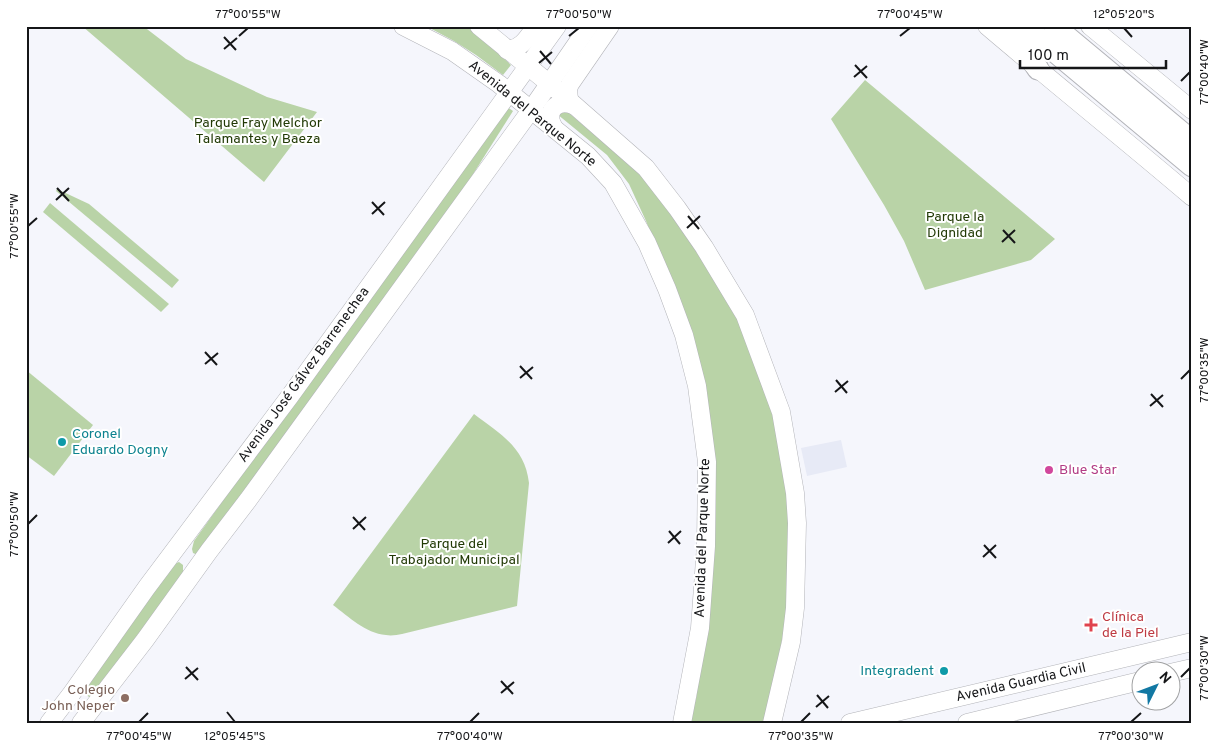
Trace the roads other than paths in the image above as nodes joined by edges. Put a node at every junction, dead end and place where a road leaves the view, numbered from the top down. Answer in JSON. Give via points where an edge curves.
{"nodes":[{"id":1,"x":402,"y":26,"type":"edge"},
{"id":2,"x":479,"y":26,"type":"edge"},
{"id":3,"x":536,"y":26,"type":"edge"},
{"id":4,"x":610,"y":26,"type":"edge"},
{"id":5,"x":987,"y":26,"type":"edge"},
{"id":6,"x":1054,"y":26,"type":"edge"},
{"id":7,"x":1075,"y":26,"type":"edge"},
{"id":8,"x":1090,"y":26,"type":"edge"},
{"id":9,"x":556,"y":27,"type":"edge"},
{"id":10,"x":1015,"y":28,"type":"edge"},
{"id":11,"x":587,"y":32,"type":"edge"},
{"id":12,"x":424,"y":33,"type":"edge"},
{"id":13,"x":507,"y":50,"type":"junction"},
{"id":14,"x":528,"y":67,"type":"junction"},
{"id":15,"x":1038,"y":70,"type":"junction"},
{"id":16,"x":549,"y":84,"type":"junction"},
{"id":17,"x":509,"y":92,"type":"junction"},
{"id":18,"x":571,"y":102,"type":"junction"},
{"id":19,"x":531,"y":110,"type":"junction"},
{"id":20,"x":1192,"y":110,"type":"edge"},
{"id":21,"x":1169,"y":121,"type":"junction"},
{"id":22,"x":554,"y":128,"type":"junction"},
{"id":23,"x":1192,"y":141,"type":"edge"},
{"id":24,"x":1192,"y":166,"type":"edge"},
{"id":25,"x":1192,"y":196,"type":"edge"},
{"id":26,"x":189,"y":531,"type":"junction"},
{"id":27,"x":209,"y":550,"type":"junction"},
{"id":28,"x":163,"y":566,"type":"junction"},
{"id":29,"x":185,"y":585,"type":"junction"},
{"id":30,"x":1192,"y":642,"type":"edge"},
{"id":31,"x":1130,"y":683,"type":"edge"},
{"id":32,"x":72,"y":693,"type":"junction"},
{"id":33,"x":92,"y":709,"type":"junction"},
{"id":34,"x":49,"y":723,"type":"edge"},
{"id":35,"x":81,"y":723,"type":"edge"},
{"id":36,"x":682,"y":723,"type":"edge"},
{"id":37,"x":772,"y":723,"type":"edge"},
{"id":38,"x":850,"y":723,"type":"edge"},
{"id":39,"x":968,"y":723,"type":"edge"}],
"edges":[{"from":1,"to":12,"type":"main road","name":"Avenida del Parque Norte"},
{"from":2,"to":13,"type":"main road"},
{"from":3,"to":13,"type":"main road","via":[[519,47]]},
{"from":4,"to":18,"type":"main road","via":[[570,84]]},
{"from":5,"to":15,"type":"main road"},
{"from":6,"to":21,"type":"highway"},
{"from":7,"to":21,"type":"highway","via":[[1115,62]]},
{"from":8,"to":20,"type":"main road"},
{"from":9,"to":11,"type":"main road","via":[[555,37],[560,45],[568,48]]},
{"from":9,"to":14,"type":"main road","name":"Avenida José Gálvez Barrenechea"},
{"from":10,"to":15,"type":"highway"},
{"from":10,"to":24,"type":"highway"},
{"from":11,"to":16,"type":"main road","name":"Avenida José Gálvez Barrenechea"},
{"from":12,"to":17,"type":"main road","name":"Avenida del Parque Norte"},
{"from":13,"to":14,"type":"main road"},
{"from":14,"to":16,"type":"main road"},
{"from":14,"to":17,"type":"main road","name":"Avenida José Gálvez Barrenechea"},
{"from":15,"to":25,"type":"main road"},
{"from":16,"to":18,"type":"main road"},
{"from":16,"to":19,"type":"main road","name":"Avenida José Gálvez Barrenechea"},
{"from":17,"to":19,"type":"main road","name":"Avenida del Parque Norte"},
{"from":17,"to":26,"type":"main road","name":"Avenida José Gálvez Barrenechea"},
{"from":18,"to":22,"type":"main road","via":[[552,109],[550,118]]},
{"from":18,"to":37,"type":"main road","via":[[646,168],[704,247],[745,315],[781,412],[796,493],[797,523],[791,642]]},
{"from":19,"to":22,"type":"main road","name":"Avenida del Parque Norte"},
{"from":19,"to":27,"type":"main road","name":"Avenida José Gálvez Barrenechea"},
{"from":21,"to":23,"type":"highway"},
{"from":22,"to":36,"type":"main road","name":"Avenida del Parque Norte","via":[[588,156],[613,183],[648,243],[684,335],[697,386],[707,462],[706,546],[700,628]]},
{"from":26,"to":27,"type":"main road","via":[[187,547],[191,554],[199,556]]},
{"from":26,"to":28,"type":"main road","name":"Avenida José Gálvez Barrenechea"},
{"from":27,"to":29,"type":"main road","name":"Avenida José Gálvez Barrenechea"},
{"from":28,"to":29,"type":"main road","via":[[176,557],[186,559],[189,570]]},
{"from":28,"to":32,"type":"main road","name":"Avenida José Gálvez Barrenechea"},
{"from":29,"to":33,"type":"main road","name":"Avenida José Gálvez Barrenechea"},
{"from":30,"to":38,"type":"main road","name":"Avenida Guardia Civil"},
{"from":31,"to":39,"type":"main road","name":"Avenida Guardia Civil"},
{"from":32,"to":33,"type":"main road"},
{"from":32,"to":34,"type":"main road","name":"Avenida José Gálvez Barrenechea"},
{"from":33,"to":35,"type":"main road","name":"Avenida José Gálvez Barrenechea"}]}
